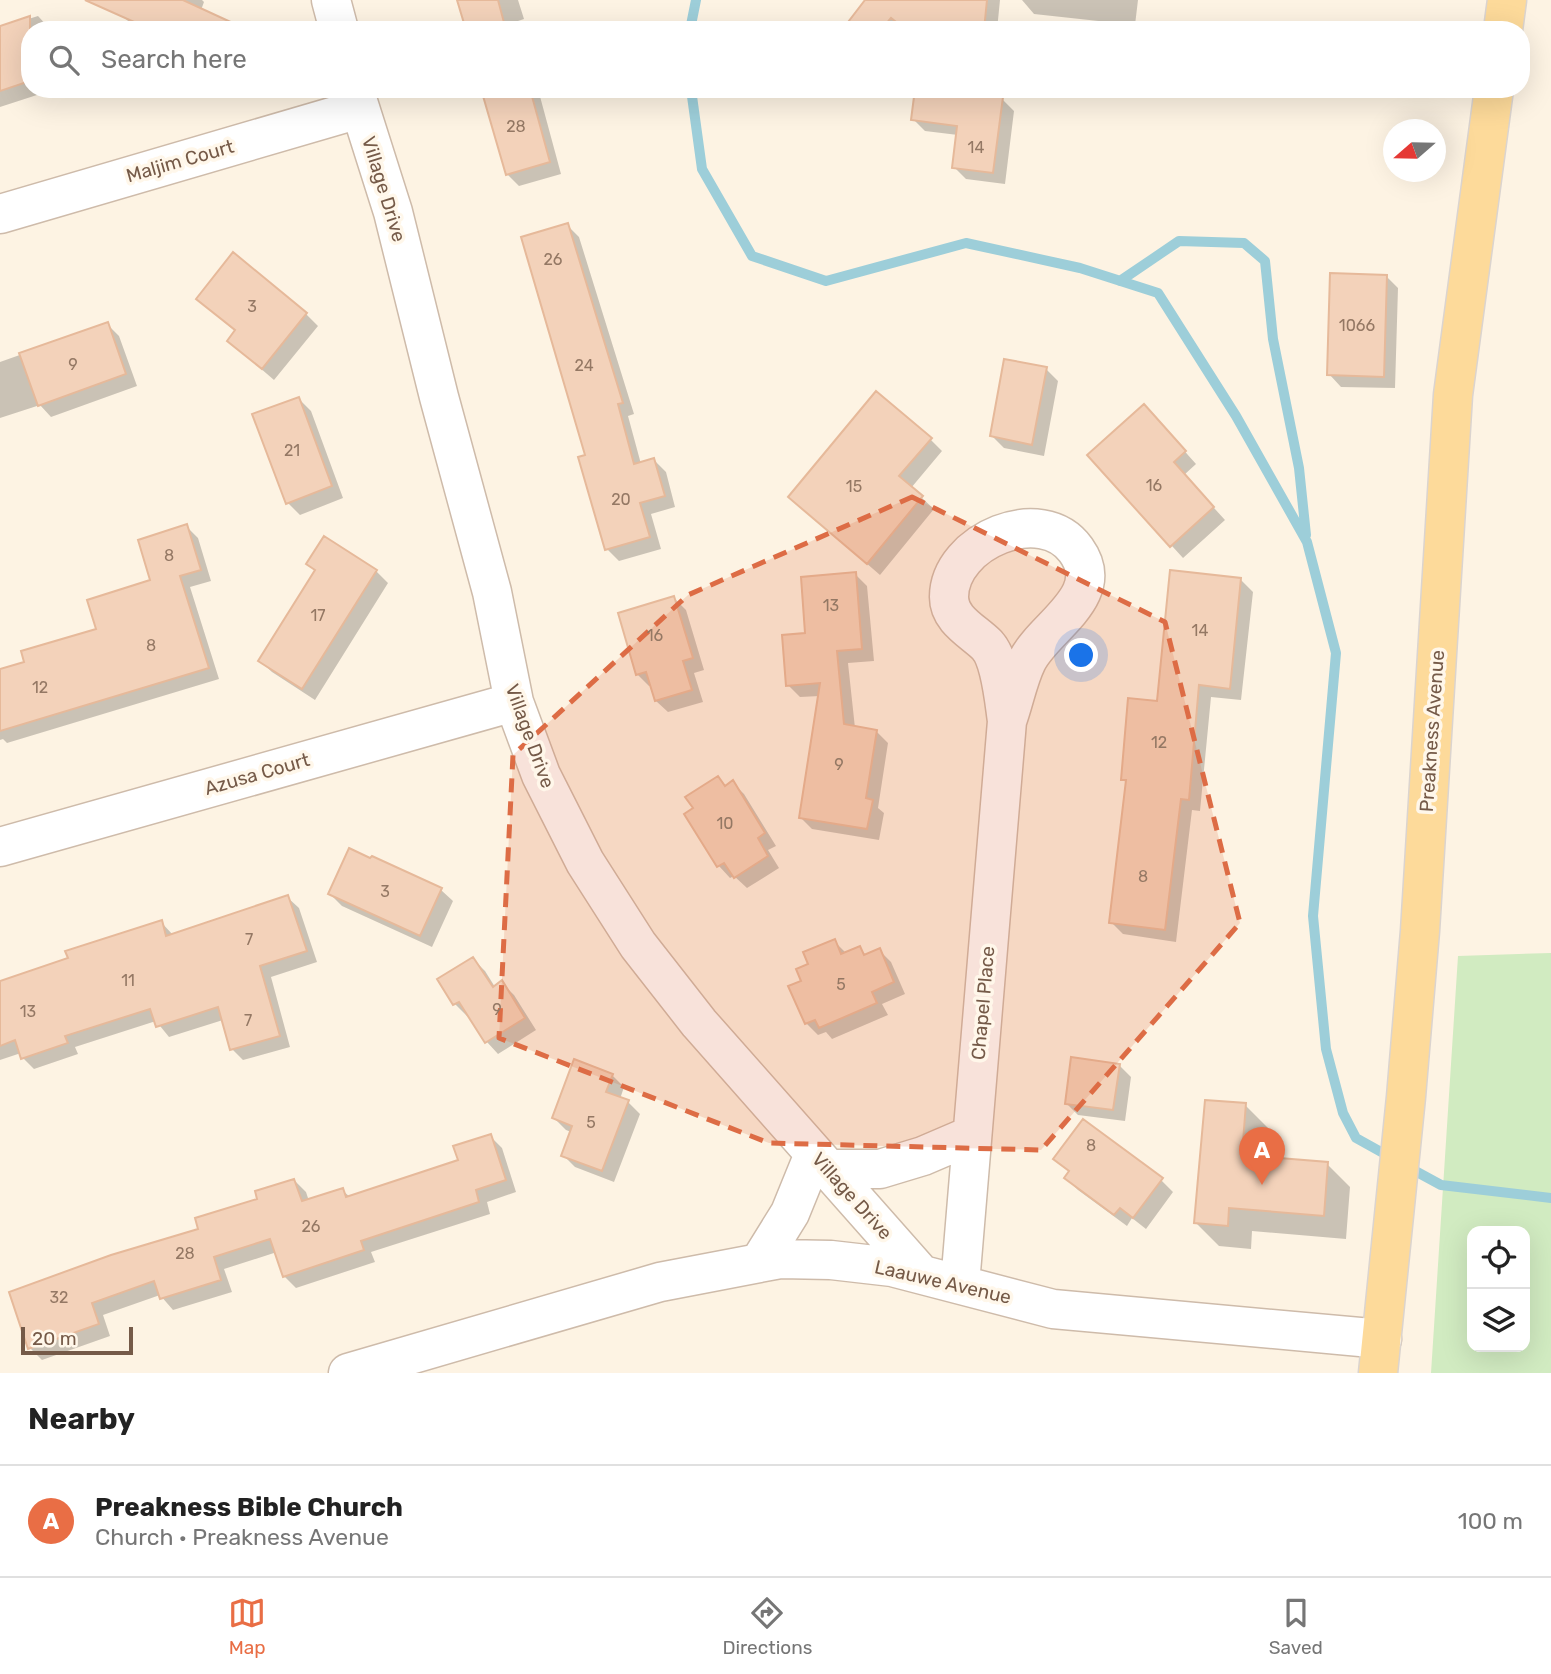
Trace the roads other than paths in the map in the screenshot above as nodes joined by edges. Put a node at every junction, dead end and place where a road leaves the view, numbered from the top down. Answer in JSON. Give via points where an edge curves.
{"nodes":[{"id":1,"x":331,"y":0,"type":"edge"},
{"id":2,"x":1507,"y":0,"type":"edge"},
{"id":3,"x":337,"y":21,"type":"edge"},
{"id":4,"x":1504,"y":21,"type":"edge"},
{"id":5,"x":1493,"y":98,"type":"edge"},
{"id":6,"x":356,"y":99,"type":"edge"},
{"id":7,"x":0,"y":214,"type":"edge"},
{"id":8,"x":514,"y":702,"type":"junction"},
{"id":9,"x":1007,"y":721,"type":"junction"},
{"id":10,"x":0,"y":846,"type":"edge"},
{"id":11,"x":972,"y":1135,"type":"junction"},
{"id":12,"x":821,"y":1161,"type":"junction"},
{"id":13,"x":759,"y":1263,"type":"junction"},
{"id":14,"x":921,"y":1274,"type":"junction"},
{"id":15,"x":960,"y":1284,"type":"junction"},
{"id":16,"x":1380,"y":1356,"type":"edge"},
{"id":17,"x":348,"y":1373,"type":"edge"}],
"edges":[{"from":1,"to":3,"type":"street"},
{"from":2,"to":4,"type":"main road"},
{"from":5,"to":16,"type":"main road","name":"Preakness Avenue","via":[[1453,395],[1420,931]]},
{"from":6,"to":7,"type":"street","name":"Maljim Court"},
{"from":6,"to":8,"type":"street","name":"Village Drive","via":[[393,212],[492,592]]},
{"from":8,"to":10,"type":"street","name":"Azusa Court"},
{"from":8,"to":12,"type":"street","name":"Village Drive","via":[[541,775],[585,862],[638,945],[699,1023]]},
{"from":9,"to":9,"type":"street","name":"Chapel Place","via":[[1028,659],[1077,603],[1085,581],[1083,560],[1071,543],[1035,529],[1009,531],[983,541],[963,558],[951,579],[948,600],[957,619],[989,647],[997,665]]},
{"from":9,"to":11,"type":"street","name":"Chapel Place"},
{"from":11,"to":12,"type":"street","via":[[880,1169]]},
{"from":11,"to":15,"type":"street","name":"Chapel Place"},
{"from":12,"to":13,"type":"street"},
{"from":12,"to":14,"type":"street","name":"Village Drive"},
{"from":13,"to":14,"type":"street","name":"Laauwe Avenue","via":[[831,1260]]},
{"from":13,"to":17,"type":"street","name":"Laauwe Avenue","via":[[660,1282]]},
{"from":14,"to":15,"type":"street","name":"Laauwe Avenue"},
{"from":15,"to":16,"type":"street","name":"Laauwe Avenue","via":[[1053,1309]]}]}
